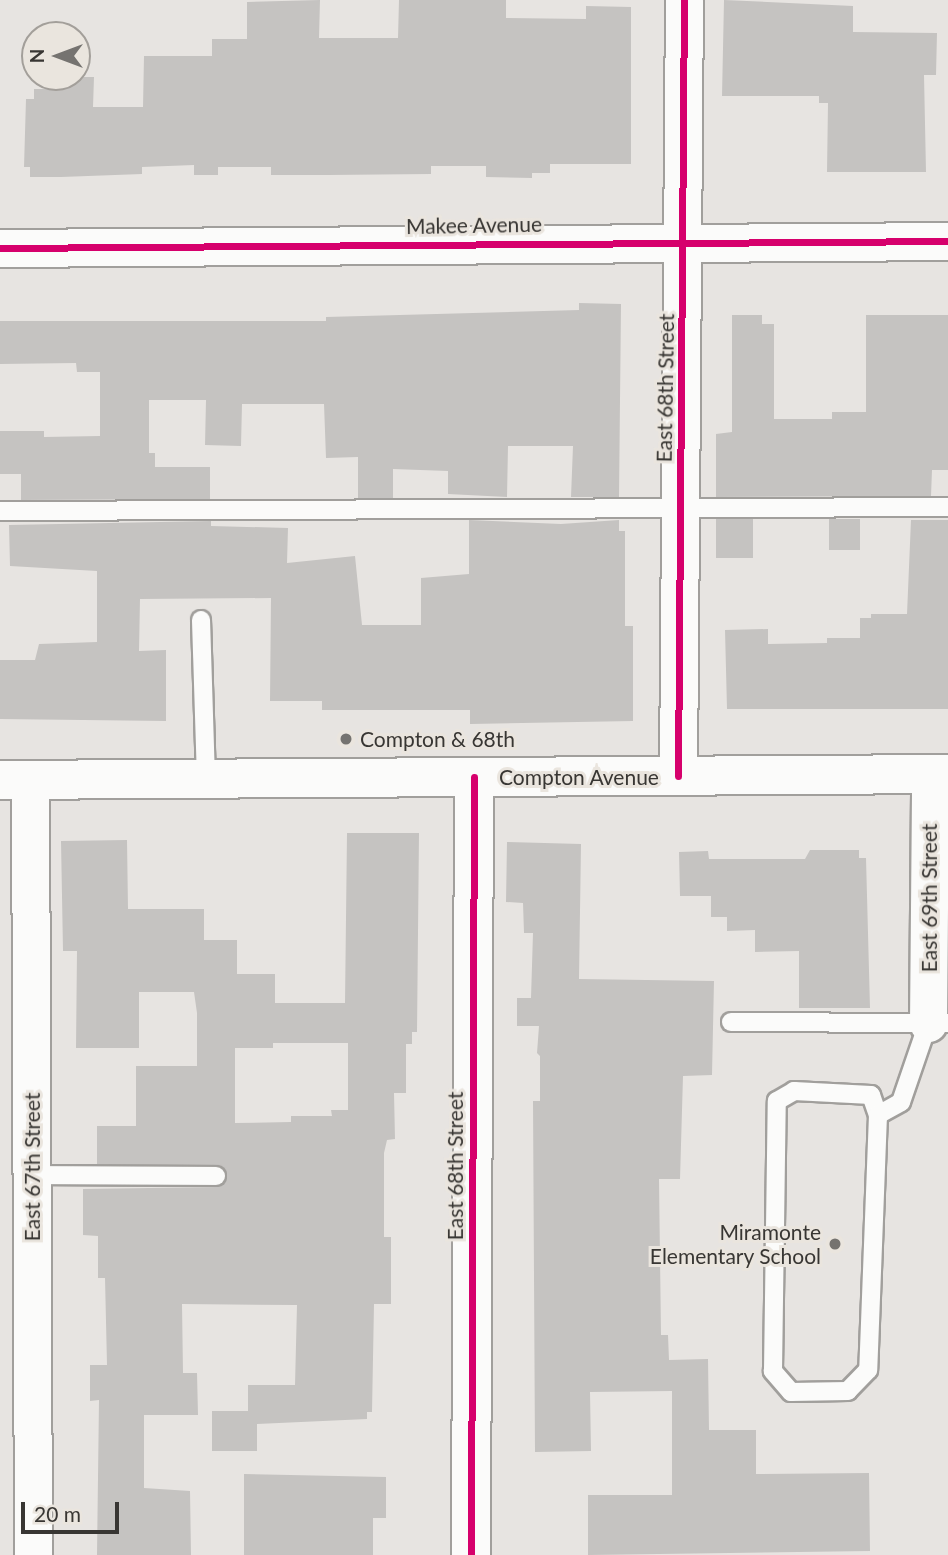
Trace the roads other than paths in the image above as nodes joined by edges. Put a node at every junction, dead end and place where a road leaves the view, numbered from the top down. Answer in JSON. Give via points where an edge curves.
{"nodes":[{"id":1,"x":684,"y":0,"type":"edge"},
{"id":2,"x":684,"y":240,"type":"junction"},
{"id":3,"x":948,"y":241,"type":"edge"},
{"id":4,"x":0,"y":248,"type":"edge"},
{"id":5,"x":948,"y":507,"type":"edge"},
{"id":6,"x":681,"y":509,"type":"junction"},
{"id":7,"x":0,"y":511,"type":"edge"},
{"id":8,"x":201,"y":620,"type":"dead end"},
{"id":9,"x":939,"y":774,"type":"edge"},
{"id":10,"x":678,"y":776,"type":"junction"},
{"id":11,"x":474,"y":777,"type":"junction"},
{"id":12,"x":206,"y":779,"type":"junction"},
{"id":13,"x":15,"y":780,"type":"edge"},
{"id":14,"x":731,"y":1022,"type":"dead end"},
{"id":15,"x":938,"y":1023,"type":"edge"},
{"id":16,"x":878,"y":1115,"type":"junction"},
{"id":17,"x":32,"y":1175,"type":"junction"},
{"id":18,"x":216,"y":1176,"type":"dead end"},
{"id":19,"x":33,"y":1555,"type":"edge"},
{"id":20,"x":471,"y":1555,"type":"edge"}],
"edges":[{"from":1,"to":2,"type":"street","name":"East 68th Street"},
{"from":2,"to":3,"type":"street","name":"Makee Avenue"},
{"from":2,"to":4,"type":"street","name":"Makee Avenue"},
{"from":2,"to":6,"type":"street","name":"East 68th Street"},
{"from":5,"to":6,"type":"lane"},
{"from":6,"to":7,"type":"lane"},
{"from":6,"to":10,"type":"street","name":"East 68th Street"},
{"from":8,"to":12,"type":"lane"},
{"from":9,"to":10,"type":"main road","name":"Compton Avenue"},
{"from":9,"to":15,"type":"street","name":"East 69th Street"},
{"from":10,"to":11,"type":"main road","name":"Compton Avenue"},
{"from":11,"to":12,"type":"main road","name":"Compton Avenue"},
{"from":11,"to":20,"type":"main road","name":"East 68th Street"},
{"from":12,"to":13,"type":"main road","name":"Compton Avenue"},
{"from":13,"to":17,"type":"street","name":"East 67th Street"},
{"from":14,"to":15,"type":"lane"},
{"from":15,"to":16,"type":"lane","via":[[901,1102]]},
{"from":16,"to":16,"type":"lane","via":[[871,1095],[794,1091],[777,1101],[773,1371],[791,1392],[848,1391],[868,1370]]},
{"from":17,"to":18,"type":"lane"},
{"from":17,"to":19,"type":"street","name":"East 67th Street"}]}
